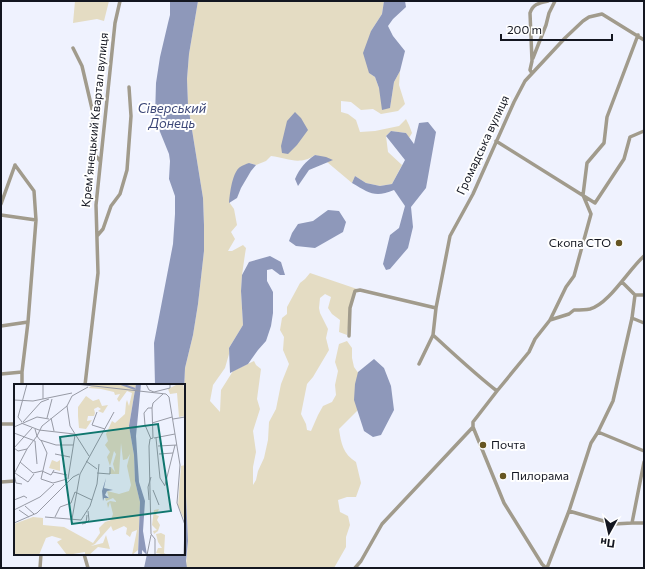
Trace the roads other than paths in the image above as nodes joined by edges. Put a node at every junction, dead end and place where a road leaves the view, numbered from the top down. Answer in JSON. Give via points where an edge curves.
{"nodes":[{"id":1,"x":120,"y":1,"type":"edge"},
{"id":2,"x":548,"y":1,"type":"edge"},
{"id":3,"x":555,"y":1,"type":"edge"},
{"id":4,"x":638,"y":35,"type":"junction"},
{"id":5,"x":644,"y":40,"type":"edge"},
{"id":6,"x":73,"y":48,"type":"dead end"},
{"id":7,"x":532,"y":61,"type":"junction"},
{"id":8,"x":532,"y":74,"type":"junction"},
{"id":9,"x":129,"y":87,"type":"dead end"},
{"id":10,"x":644,"y":130,"type":"edge"},
{"id":11,"x":496,"y":141,"type":"junction"},
{"id":12,"x":100,"y":161,"type":"junction"},
{"id":13,"x":584,"y":195,"type":"junction"},
{"id":14,"x":1,"y":204,"type":"edge"},
{"id":15,"x":1,"y":215,"type":"edge"},
{"id":16,"x":36,"y":220,"type":"junction"},
{"id":17,"x":97,"y":236,"type":"junction"},
{"id":18,"x":644,"y":256,"type":"edge"},
{"id":19,"x":622,"y":282,"type":"junction"},
{"id":20,"x":644,"y":295,"type":"edge"},
{"id":21,"x":635,"y":296,"type":"junction"},
{"id":22,"x":436,"y":308,"type":"junction"},
{"id":23,"x":632,"y":318,"type":"junction"},
{"id":24,"x":550,"y":320,"type":"junction"},
{"id":25,"x":28,"y":322,"type":"junction"},
{"id":26,"x":644,"y":323,"type":"edge"},
{"id":27,"x":1,"y":326,"type":"edge"},
{"id":28,"x":433,"y":335,"type":"junction"},
{"id":29,"x":349,"y":336,"type":"dead end"},
{"id":30,"x":419,"y":364,"type":"dead end"},
{"id":31,"x":22,"y":372,"type":"junction"},
{"id":32,"x":1,"y":374,"type":"edge"},
{"id":33,"x":22,"y":384,"type":"edge"},
{"id":34,"x":85,"y":384,"type":"edge"},
{"id":35,"x":497,"y":391,"type":"junction"},
{"id":36,"x":1,"y":424,"type":"edge"},
{"id":37,"x":14,"y":424,"type":"edge"},
{"id":38,"x":473,"y":427,"type":"junction"},
{"id":39,"x":598,"y":432,"type":"junction"},
{"id":40,"x":644,"y":451,"type":"edge"},
{"id":41,"x":644,"y":462,"type":"edge"},
{"id":42,"x":14,"y":481,"type":"edge"},
{"id":43,"x":1,"y":482,"type":"edge"},
{"id":44,"x":569,"y":511,"type":"junction"},
{"id":45,"x":632,"y":523,"type":"junction"},
{"id":46,"x":644,"y":523,"type":"edge"},
{"id":47,"x":41,"y":555,"type":"edge"},
{"id":48,"x":84,"y":555,"type":"edge"},
{"id":49,"x":40,"y":568,"type":"edge"},
{"id":50,"x":88,"y":568,"type":"edge"},
{"id":51,"x":355,"y":568,"type":"edge"},
{"id":52,"x":547,"y":568,"type":"edge"}],
"edges":[{"from":1,"to":12,"type":"street","name":"Крем’янецький Квартал вулиця","via":[[115,23]]},
{"from":2,"to":7,"type":"street","via":[[537,4],[531,10]]},
{"from":3,"to":7,"type":"street"},
{"from":4,"to":5,"type":"street","name":"Громадська вулиця"},
{"from":4,"to":8,"type":"street","name":"Громадська вулиця","via":[[602,14],[589,17],[565,38]]},
{"from":4,"to":13,"type":"street","via":[[607,117],[604,143],[587,163]]},
{"from":6,"to":12,"type":"street","via":[[82,66],[93,113],[93,152]]},
{"from":7,"to":8,"type":"street"},
{"from":8,"to":11,"type":"street","name":"Громадська вулиця","via":[[525,81]]},
{"from":9,"to":17,"type":"street","via":[[131,116],[127,170],[120,194],[111,206],[103,229]]},
{"from":10,"to":13,"type":"street","via":[[630,137],[624,158],[595,203]]},
{"from":11,"to":13,"type":"street"},
{"from":11,"to":22,"type":"street","name":"Громадська вулиця","via":[[473,194],[450,236]]},
{"from":12,"to":17,"type":"street","name":"Крем’янецький Квартал вулиця","via":[[96,205]]},
{"from":13,"to":24,"type":"street","via":[[592,214],[574,276]]},
{"from":14,"to":16,"type":"street","via":[[15,165],[34,191]]},
{"from":15,"to":16,"type":"street"},
{"from":16,"to":25,"type":"street"},
{"from":17,"to":34,"type":"street","name":"Крем’янецький Квартал вулиця","via":[[98,273]]},
{"from":18,"to":19,"type":"street"},
{"from":19,"to":21,"type":"street"},
{"from":19,"to":24,"type":"street","via":[[596,306],[574,310]]},
{"from":20,"to":21,"type":"street"},
{"from":21,"to":23,"type":"street"},
{"from":22,"to":28,"type":"street","name":"Громадська вулиця"},
{"from":22,"to":29,"type":"street","via":[[360,290],[355,291],[350,308]]},
{"from":23,"to":26,"type":"street"},
{"from":23,"to":39,"type":"street","via":[[613,401]]},
{"from":24,"to":35,"type":"street","via":[[535,339],[529,352]]},
{"from":25,"to":27,"type":"street"},
{"from":25,"to":31,"type":"street"},
{"from":28,"to":30,"type":"street","name":"Громадська вулиця"},
{"from":28,"to":35,"type":"street"},
{"from":31,"to":32,"type":"street"},
{"from":31,"to":33,"type":"street"},
{"from":35,"to":38,"type":"street","via":[[473,422]]},
{"from":36,"to":37,"type":"street"},
{"from":38,"to":51,"type":"street","via":[[382,524]]},
{"from":38,"to":52,"type":"street","via":[[504,503]]},
{"from":39,"to":40,"type":"street"},
{"from":39,"to":44,"type":"street","via":[[591,443]]},
{"from":41,"to":45,"type":"street"},
{"from":42,"to":43,"type":"street"},
{"from":44,"to":45,"type":"street","via":[[614,524]]},
{"from":44,"to":52,"type":"street"},
{"from":45,"to":46,"type":"street"},
{"from":47,"to":49,"type":"street"},
{"from":48,"to":50,"type":"street"}]}
